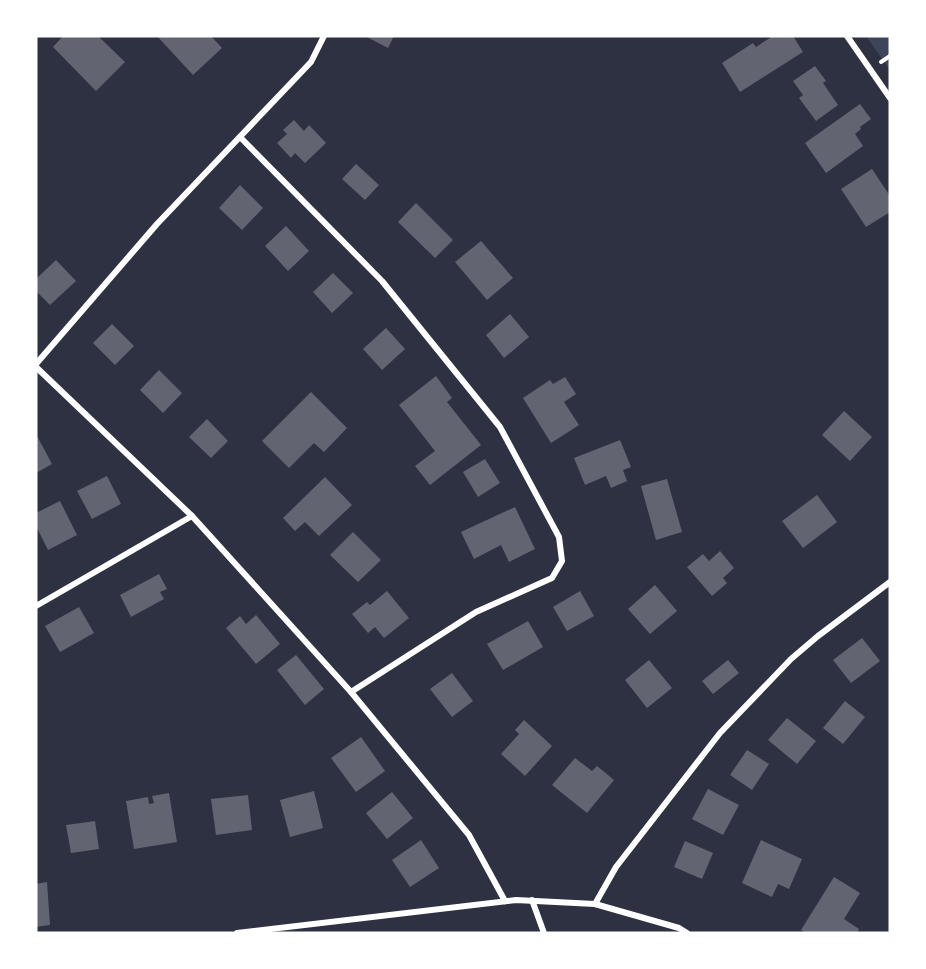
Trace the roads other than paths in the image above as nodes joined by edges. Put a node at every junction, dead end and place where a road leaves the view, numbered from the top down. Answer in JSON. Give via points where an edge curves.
{"nodes":[{"id":1,"x":324,"y":36,"type":"edge"},
{"id":2,"x":847,"y":36,"type":"edge"},
{"id":3,"x":890,"y":98,"type":"edge"},
{"id":4,"x":240,"y":137,"type":"junction"},
{"id":5,"x":36,"y":366,"type":"edge"},
{"id":6,"x":192,"y":516,"type":"junction"},
{"id":7,"x":890,"y":582,"type":"edge"},
{"id":8,"x":36,"y":606,"type":"edge"},
{"id":9,"x":351,"y":692,"type":"junction"},
{"id":10,"x":532,"y":900,"type":"junction"},
{"id":11,"x":505,"y":901,"type":"junction"},
{"id":12,"x":595,"y":904,"type":"junction"},
{"id":13,"x":237,"y":933,"type":"edge"},
{"id":14,"x":544,"y":933,"type":"edge"},
{"id":15,"x":687,"y":933,"type":"edge"}],
"edges":[{"from":1,"to":4,"type":"street","via":[[311,62]]},
{"from":2,"to":3,"type":"street"},
{"from":4,"to":5,"type":"street","via":[[157,224]]},
{"from":4,"to":9,"type":"street","via":[[382,281],[500,428],[559,537],[562,561],[552,578],[476,612]]},
{"from":5,"to":6,"type":"street"},
{"from":6,"to":8,"type":"street"},
{"from":6,"to":9,"type":"street"},
{"from":7,"to":12,"type":"street","via":[[791,659],[720,733],[616,867]]},
{"from":9,"to":11,"type":"street","via":[[470,835]]},
{"from":10,"to":11,"type":"street"},
{"from":10,"to":12,"type":"street"},
{"from":10,"to":14,"type":"street"},
{"from":11,"to":13,"type":"street"},
{"from":12,"to":15,"type":"street"}]}
